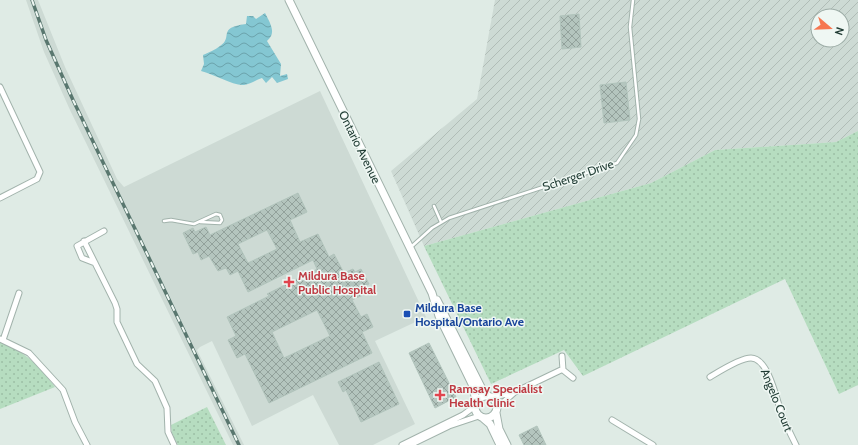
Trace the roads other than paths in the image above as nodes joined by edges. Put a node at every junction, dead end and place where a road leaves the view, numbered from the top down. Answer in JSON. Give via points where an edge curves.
{"nodes":[{"id":1,"x":289,"y":0,"type":"edge"},
{"id":2,"x":633,"y":0,"type":"edge"},
{"id":3,"x":0,"y":87,"type":"edge"},
{"id":4,"x":0,"y":198,"type":"edge"},
{"id":5,"x":434,"y":206,"type":"dead end"},
{"id":6,"x":164,"y":221,"type":"dead end"},
{"id":7,"x":200,"y":222,"type":"junction"},
{"id":8,"x":441,"y":222,"type":"junction"},
{"id":9,"x":104,"y":231,"type":"dead end"},
{"id":10,"x":84,"y":241,"type":"junction"},
{"id":11,"x":410,"y":248,"type":"junction"},
{"id":12,"x":95,"y":263,"type":"junction"},
{"id":13,"x":19,"y":292,"type":"dead end"},
{"id":14,"x":432,"y":293,"type":"junction"},
{"id":15,"x":1,"y":339,"type":"edge"},
{"id":16,"x":562,"y":356,"type":"dead end"},
{"id":17,"x":563,"y":369,"type":"junction"},
{"id":18,"x":710,"y":377,"type":"dead end"},
{"id":19,"x":573,"y":378,"type":"dead end"},
{"id":20,"x":515,"y":392,"type":"junction"},
{"id":21,"x":490,"y":397,"type":"junction"},
{"id":22,"x":476,"y":404,"type":"junction"},
{"id":23,"x":496,"y":410,"type":"junction"},
{"id":24,"x":481,"y":417,"type":"junction"},
{"id":25,"x":612,"y":420,"type":"dead end"},
{"id":26,"x":87,"y":445,"type":"edge"},
{"id":27,"x":174,"y":445,"type":"edge"},
{"id":28,"x":402,"y":445,"type":"edge"},
{"id":29,"x":410,"y":445,"type":"edge"},
{"id":30,"x":500,"y":445,"type":"edge"},
{"id":31,"x":507,"y":445,"type":"edge"},
{"id":32,"x":653,"y":445,"type":"edge"},
{"id":33,"x":796,"y":445,"type":"edge"}],
"edges":[{"from":1,"to":11,"type":"street","name":"Ontario Avenue"},
{"from":2,"to":8,"type":"lane","name":"Scherger Drive","via":[[630,27],[639,119],[636,135],[618,163]]},
{"from":3,"to":4,"type":"street","via":[[40,172],[37,179]]},
{"from":5,"to":8,"type":"lane"},
{"from":6,"to":7,"type":"lane","via":[[188,224]]},
{"from":7,"to":7,"type":"lane","via":[[216,214],[220,215],[222,220],[216,224]]},
{"from":8,"to":11,"type":"lane","name":"Scherger Drive"},
{"from":9,"to":10,"type":"street"},
{"from":10,"to":12,"type":"street"},
{"from":10,"to":12,"type":"street","via":[[77,246],[79,254],[83,260]]},
{"from":11,"to":14,"type":"street","name":"Ontario Avenue"},
{"from":12,"to":27,"type":"street","via":[[116,307],[117,322],[137,364],[155,382],[167,408],[168,432]]},
{"from":13,"to":15,"type":"street"},
{"from":14,"to":21,"type":"street","name":"Ontario Avenue","via":[[482,389]]},
{"from":14,"to":22,"type":"street","name":"Ontario Avenue","via":[[439,316],[474,386]]},
{"from":15,"to":26,"type":"street","via":[[30,353],[63,390]]},
{"from":16,"to":17,"type":"street"},
{"from":17,"to":19,"type":"street"},
{"from":17,"to":20,"type":"street"},
{"from":18,"to":33,"type":"street","name":"Angelo Court","via":[[745,359],[759,360],[773,385],[782,415]]},
{"from":20,"to":21,"type":"street"},
{"from":20,"to":23,"type":"street"},
{"from":21,"to":22,"type":"street","via":[[481,397]]},
{"from":21,"to":23,"type":"street","via":[[496,402]]},
{"from":22,"to":24,"type":"street"},
{"from":22,"to":28,"type":"street","via":[[463,415]]},
{"from":23,"to":24,"type":"street","via":[[490,418]]},
{"from":23,"to":31,"type":"street","via":[[499,429]]},
{"from":24,"to":29,"type":"street","via":[[449,426]]},
{"from":24,"to":30,"type":"street","via":[[490,424]]},
{"from":25,"to":32,"type":"street"}]}
